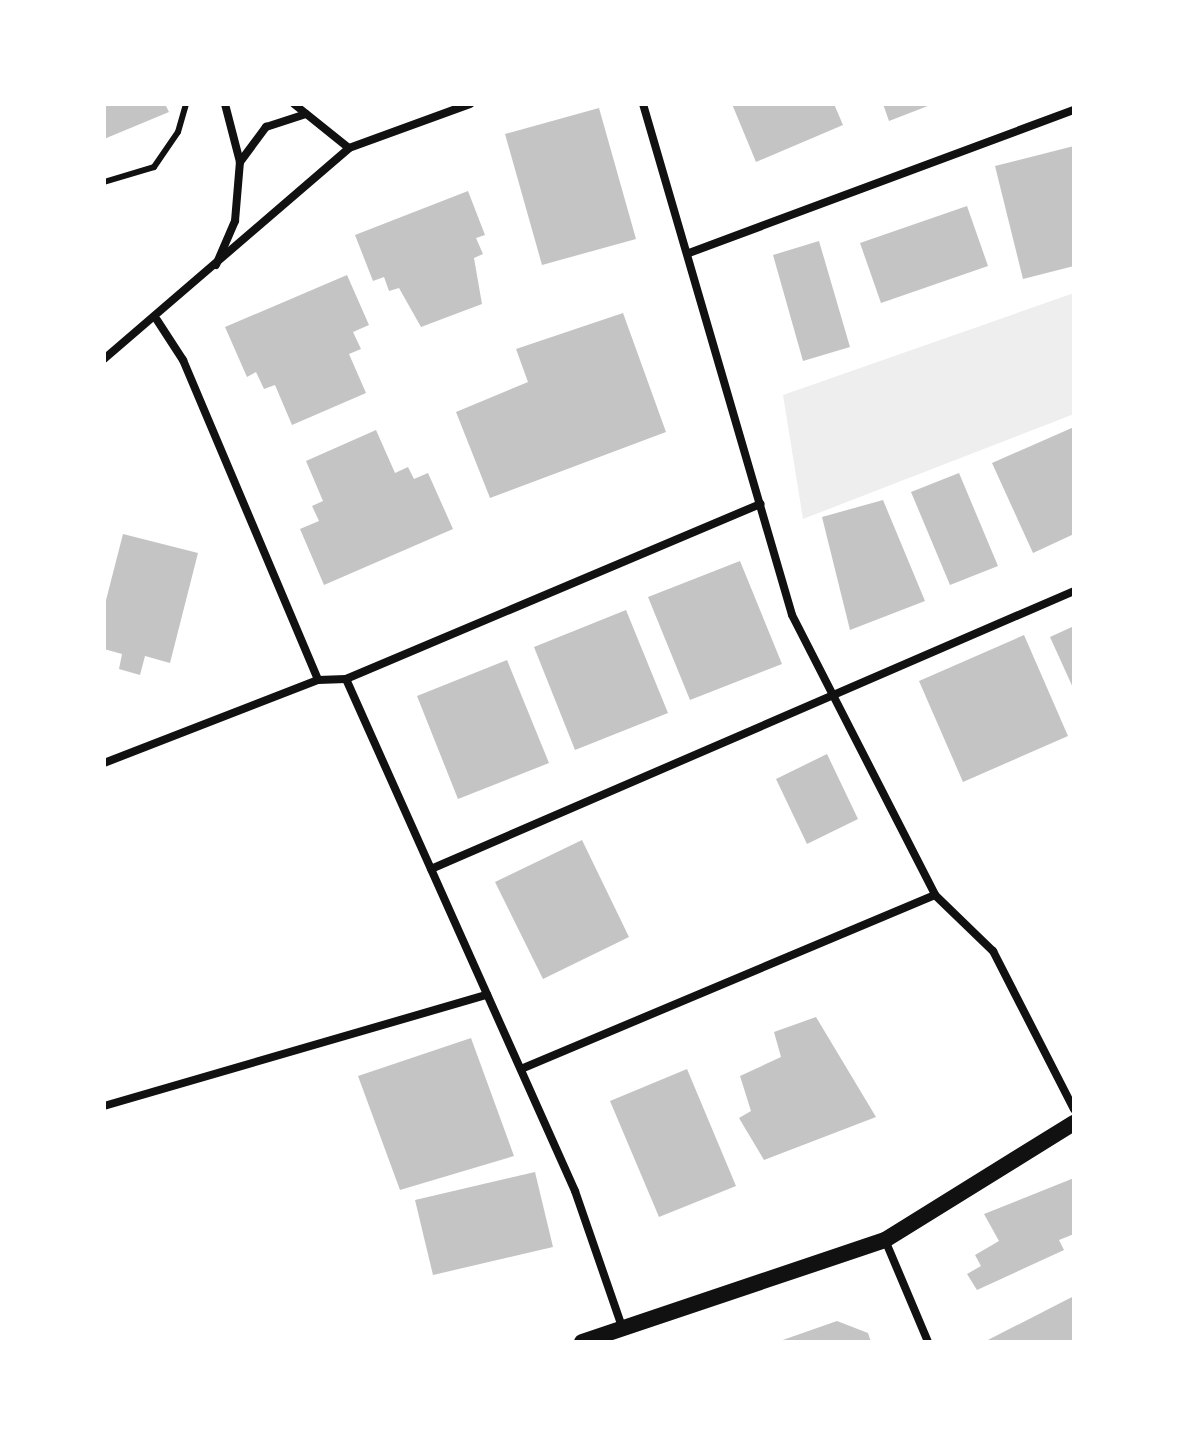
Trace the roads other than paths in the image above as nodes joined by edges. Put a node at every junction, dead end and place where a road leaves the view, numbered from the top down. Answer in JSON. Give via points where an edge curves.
{"nodes":[{"id":1,"x":186,"y":104,"type":"edge"},
{"id":2,"x":225,"y":104,"type":"edge"},
{"id":3,"x":294,"y":104,"type":"edge"},
{"id":4,"x":470,"y":104,"type":"edge"},
{"id":5,"x":643,"y":104,"type":"edge"},
{"id":6,"x":1074,"y":110,"type":"edge"},
{"id":7,"x":306,"y":114,"type":"junction"},
{"id":8,"x":349,"y":148,"type":"junction"},
{"id":9,"x":240,"y":162,"type":"junction"},
{"id":10,"x":104,"y":182,"type":"edge"},
{"id":11,"x":689,"y":253,"type":"junction"},
{"id":12,"x":215,"y":268,"type":"junction"},
{"id":13,"x":157,"y":320,"type":"junction"},
{"id":14,"x":104,"y":359,"type":"edge"},
{"id":15,"x":761,"y":504,"type":"junction"},
{"id":16,"x":1074,"y":591,"type":"edge"},
{"id":17,"x":346,"y":679,"type":"junction"},
{"id":18,"x":318,"y":680,"type":"junction"},
{"id":19,"x":829,"y":695,"type":"junction"},
{"id":20,"x":104,"y":763,"type":"edge"},
{"id":21,"x":431,"y":869,"type":"junction"},
{"id":22,"x":935,"y":895,"type":"junction"},
{"id":23,"x":487,"y":995,"type":"junction"},
{"id":24,"x":521,"y":1069,"type":"junction"},
{"id":25,"x":104,"y":1106,"type":"edge"},
{"id":26,"x":1074,"y":1109,"type":"edge"},
{"id":27,"x":1074,"y":1123,"type":"edge"},
{"id":28,"x":885,"y":1240,"type":"junction"},
{"id":29,"x":623,"y":1331,"type":"junction"},
{"id":30,"x":582,"y":1342,"type":"edge"},
{"id":31,"x":928,"y":1342,"type":"edge"}],
"edges":[{"from":1,"to":10,"type":"lane","via":[[178,132],[154,167]]},
{"from":2,"to":9,"type":"street"},
{"from":3,"to":7,"type":"street"},
{"from":4,"to":8,"type":"street"},
{"from":5,"to":11,"type":"street"},
{"from":6,"to":11,"type":"street"},
{"from":7,"to":8,"type":"street"},
{"from":7,"to":9,"type":"street","via":[[266,127]]},
{"from":8,"to":12,"type":"street"},
{"from":9,"to":12,"type":"street","via":[[235,221]]},
{"from":11,"to":15,"type":"street"},
{"from":12,"to":13,"type":"street"},
{"from":13,"to":14,"type":"street"},
{"from":13,"to":18,"type":"street","via":[[183,360]]},
{"from":15,"to":17,"type":"street"},
{"from":15,"to":19,"type":"street","via":[[792,615]]},
{"from":16,"to":19,"type":"street"},
{"from":17,"to":18,"type":"street"},
{"from":17,"to":21,"type":"street"},
{"from":18,"to":20,"type":"street"},
{"from":19,"to":21,"type":"street"},
{"from":19,"to":22,"type":"street"},
{"from":21,"to":23,"type":"street"},
{"from":22,"to":24,"type":"street"},
{"from":22,"to":26,"type":"street","via":[[993,951]]},
{"from":23,"to":24,"type":"street"},
{"from":23,"to":25,"type":"street"},
{"from":24,"to":29,"type":"street","via":[[575,1191]]},
{"from":27,"to":28,"type":"main road"},
{"from":28,"to":29,"type":"main road"},
{"from":28,"to":31,"type":"street"},
{"from":29,"to":30,"type":"main road"}]}
